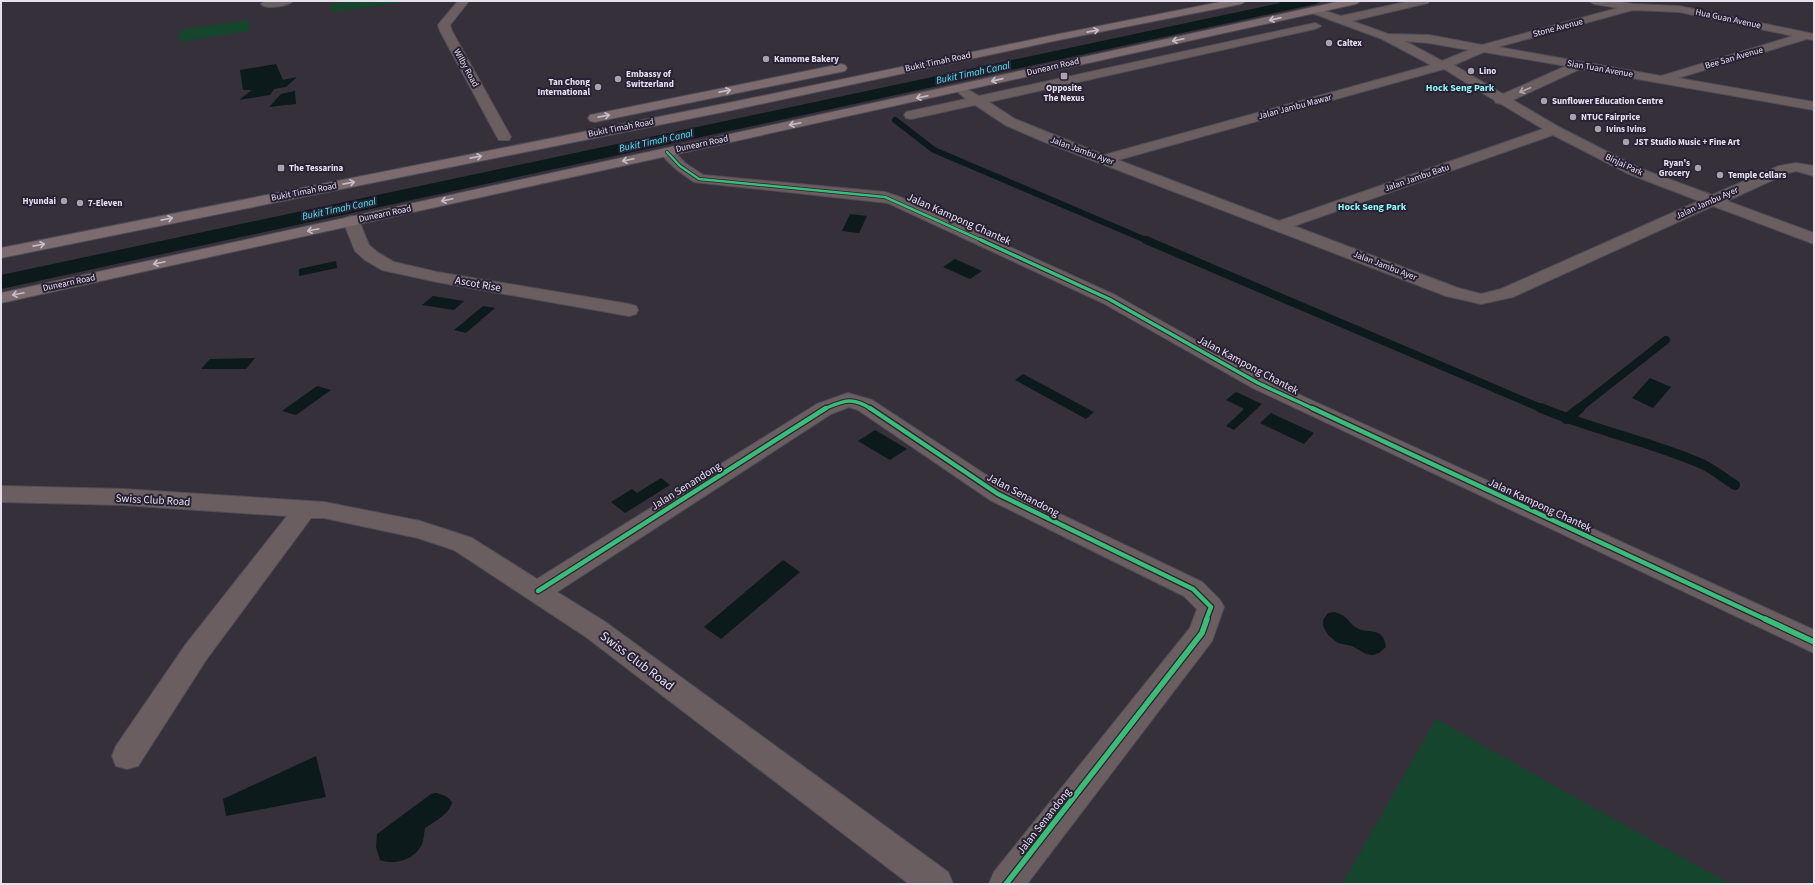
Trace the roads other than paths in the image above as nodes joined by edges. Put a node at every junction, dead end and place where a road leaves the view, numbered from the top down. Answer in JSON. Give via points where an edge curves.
{"nodes":[{"id":1,"x":288,"y":1,"type":"edge"},
{"id":2,"x":464,"y":1,"type":"edge"},
{"id":3,"x":1196,"y":1,"type":"edge"},
{"id":4,"x":1241,"y":1,"type":"edge"},
{"id":5,"x":1356,"y":1,"type":"edge"},
{"id":6,"x":1424,"y":1,"type":"edge"},
{"id":7,"x":1594,"y":1,"type":"edge"},
{"id":8,"x":266,"y":4,"type":"dead end"},
{"id":9,"x":1633,"y":7,"type":"junction"},
{"id":10,"x":1313,"y":10,"type":"junction"},
{"id":11,"x":1340,"y":20,"type":"junction"},
{"id":12,"x":1814,"y":23,"type":"edge"},
{"id":13,"x":1315,"y":26,"type":"dead end"},
{"id":14,"x":1810,"y":36,"type":"edge"},
{"id":15,"x":1386,"y":37,"type":"junction"},
{"id":16,"x":1483,"y":48,"type":"junction"},
{"id":17,"x":883,"y":62,"type":"dead end"},
{"id":18,"x":1013,"y":65,"type":"dead end"},
{"id":19,"x":1579,"y":65,"type":"junction"},
{"id":20,"x":854,"y":66,"type":"dead end"},
{"id":21,"x":1444,"y":66,"type":"junction"},
{"id":22,"x":913,"y":68,"type":"junction"},
{"id":23,"x":1039,"y":70,"type":"junction"},
{"id":24,"x":1661,"y":79,"type":"junction"},
{"id":25,"x":960,"y":89,"type":"junction"},
{"id":26,"x":687,"y":99,"type":"junction"},
{"id":27,"x":976,"y":100,"type":"junction"},
{"id":28,"x":1501,"y":100,"type":"junction"},
{"id":29,"x":1814,"y":106,"type":"edge"},
{"id":30,"x":728,"y":107,"type":"junction"},
{"id":31,"x":911,"y":115,"type":"dead end"},
{"id":32,"x":582,"y":120,"type":"dead end"},
{"id":33,"x":1554,"y":130,"type":"junction"},
{"id":34,"x":503,"y":137,"type":"dead end"},
{"id":35,"x":454,"y":148,"type":"dead end"},
{"id":36,"x":666,"y":152,"type":"junction"},
{"id":37,"x":1104,"y":159,"type":"junction"},
{"id":38,"x":1814,"y":171,"type":"edge"},
{"id":39,"x":1713,"y":200,"type":"junction"},
{"id":40,"x":351,"y":221,"type":"junction"},
{"id":41,"x":1279,"y":226,"type":"junction"},
{"id":42,"x":1,"y":239,"type":"edge"},
{"id":43,"x":1814,"y":239,"type":"edge"},
{"id":44,"x":1,"y":253,"type":"edge"},
{"id":45,"x":1,"y":298,"type":"edge"},
{"id":46,"x":630,"y":310,"type":"dead end"},
{"id":47,"x":1,"y":494,"type":"edge"},
{"id":48,"x":305,"y":509,"type":"junction"},
{"id":49,"x":538,"y":591,"type":"junction"},
{"id":50,"x":1814,"y":642,"type":"edge"},
{"id":51,"x":127,"y":756,"type":"dead end"},
{"id":52,"x":936,"y":884,"type":"edge"},
{"id":53,"x":1006,"y":884,"type":"edge"}],
"edges":[{"from":1,"to":8,"type":"street"},
{"from":2,"to":34,"type":"street","name":"Wilby Road","via":[[444,25]]},
{"from":3,"to":17,"type":"highway","via":[[973,47]]},
{"from":22,"to":4,"type":"highway","name":"Bukit Timah Road","one_way":true,"via":[[999,55]]},
{"from":5,"to":10,"type":"highway","name":"Dunearn Road"},
{"from":6,"to":11,"type":"street"},
{"from":7,"to":9,"type":"street","name":"Hua Guan Avenue"},
{"from":9,"to":14,"type":"street","name":"Hua Guan Avenue","via":[[1679,9]]},
{"from":9,"to":16,"type":"street","name":"Stone Avenue"},
{"from":10,"to":11,"type":"street","name":"Binjai Park"},
{"from":10,"to":23,"type":"highway","name":"Dunearn Road","one_way":true},
{"from":11,"to":15,"type":"street","name":"Binjai Park"},
{"from":12,"to":14,"type":"street"},
{"from":13,"to":27,"type":"street","name":"Dunearn Road"},
{"from":14,"to":24,"type":"street","name":"Bee San Avenue"},
{"from":15,"to":16,"type":"street","name":"Sian Tuan Avenue","via":[[1429,39]]},
{"from":15,"to":21,"type":"street","name":"Binjai Park"},
{"from":16,"to":19,"type":"street","name":"Sian Tuan Avenue"},
{"from":16,"to":21,"type":"street","name":"Jalan Jambu Mawar"},
{"from":18,"to":23,"type":"highway"},
{"from":19,"to":24,"type":"street","name":"Sian Tuan Avenue"},
{"from":19,"to":28,"type":"street","one_way":true},
{"from":26,"to":20,"type":"highway","one_way":true},
{"from":21,"to":28,"type":"street","name":"Binjai Park"},
{"from":21,"to":37,"type":"street","name":"Jalan Jambu Mawar"},
{"from":22,"to":25,"type":"highway","via":[[928,70]]},
{"from":22,"to":30,"type":"highway","name":"Bukit Timah Road"},
{"from":23,"to":25,"type":"highway","name":"Dunearn Road","one_way":true},
{"from":24,"to":29,"type":"street","name":"Sian Tuan Avenue"},
{"from":25,"to":27,"type":"street","name":"Jalan Jambu Ayer"},
{"from":25,"to":36,"type":"highway","name":"Dunearn Road","one_way":true},
{"from":26,"to":30,"type":"highway","via":[[714,101]]},
{"from":32,"to":26,"type":"highway","one_way":true},
{"from":27,"to":31,"type":"street","name":"Dunearn Road"},
{"from":27,"to":37,"type":"street","name":"Jalan Jambu Ayer","via":[[1010,122]]},
{"from":28,"to":33,"type":"street","name":"Binjai Park"},
{"from":44,"to":30,"type":"highway","name":"Bukit Timah Road","one_way":true},
{"from":33,"to":39,"type":"street","name":"Binjai Park","via":[[1634,171]]},
{"from":33,"to":41,"type":"street","name":"Jalan Jambu Batu"},
{"from":35,"to":42,"type":"highway"},
{"from":36,"to":40,"type":"highway","name":"Dunearn Road","one_way":true},
{"from":36,"to":50,"type":"street","name":"Jalan Kampong Chantek","via":[[699,180],[885,197],[894,200],[1109,299],[1258,383]]},
{"from":37,"to":41,"type":"street","name":"Jalan Jambu Ayer"},
{"from":38,"to":39,"type":"street","name":"Jalan Jambu Ayer","via":[[1796,167],[1784,169]]},
{"from":39,"to":41,"type":"street","name":"Jalan Jambu Ayer","via":[[1507,293],[1481,299],[1452,292]]},
{"from":39,"to":43,"type":"street","name":"Binjai Park"},
{"from":40,"to":45,"type":"highway","name":"Dunearn Road","one_way":true},
{"from":40,"to":46,"type":"street","name":"Ascot Rise","via":[[361,247],[388,266],[437,277]]},
{"from":47,"to":48,"type":"street","name":"Swiss Club Road","via":[[123,498]]},
{"from":48,"to":49,"type":"street","name":"Swiss Club Road","via":[[324,510],[420,530],[463,544]]},
{"from":48,"to":51,"type":"street","via":[[196,652]]},
{"from":49,"to":52,"type":"street","name":"Swiss Club Road","via":[[595,629]]},
{"from":49,"to":53,"type":"street","name":"Jalan Senandong","via":[[824,409],[848,400],[865,405],[998,494],[1193,589],[1211,607],[1202,633]]}]}
